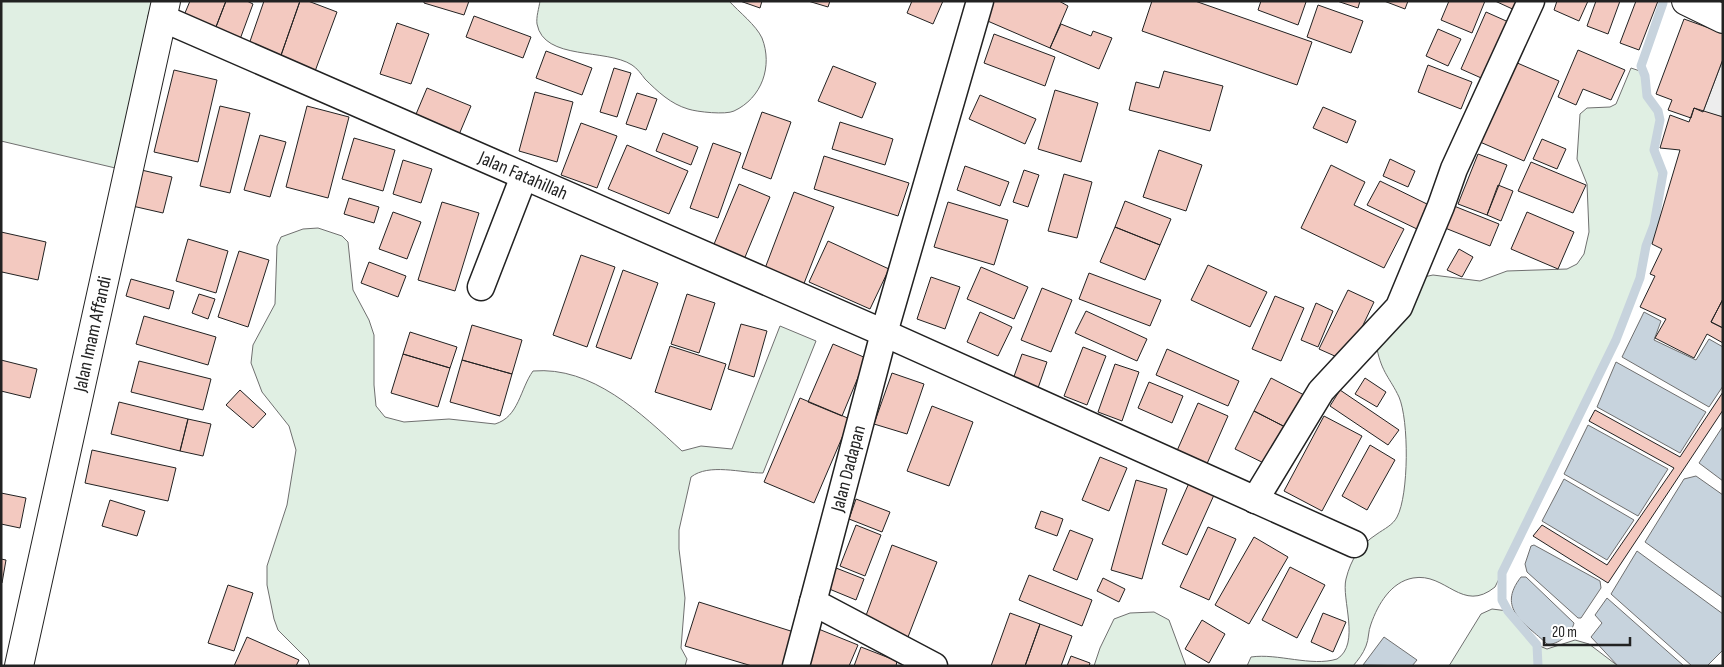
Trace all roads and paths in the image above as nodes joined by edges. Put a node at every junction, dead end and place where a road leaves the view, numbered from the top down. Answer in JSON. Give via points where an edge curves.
{"nodes":[{"id":1,"x":980,"y":1,"type":"edge"},
{"id":2,"x":1531,"y":1,"type":"edge"},
{"id":3,"x":1686,"y":1,"type":"edge"},
{"id":4,"x":164,"y":10,"type":"edge"},
{"id":5,"x":1723,"y":19,"type":"edge"},
{"id":6,"x":524,"y":176,"type":"junction"},
{"id":7,"x":482,"y":287,"type":"dead end"},
{"id":8,"x":884,"y":333,"type":"junction"},
{"id":9,"x":1255,"y":500,"type":"junction"},
{"id":10,"x":1354,"y":544,"type":"dead end"},
{"id":11,"x":813,"y":602,"type":"junction"},
{"id":12,"x":19,"y":666,"type":"edge"},
{"id":13,"x":796,"y":666,"type":"edge"},
{"id":14,"x":934,"y":666,"type":"edge"}],
"edges":[{"from":1,"to":8,"type":"street","name":"Jalan Dadapan"},
{"from":2,"to":9,"type":"street","via":[[1454,169],[1399,307],[1320,391]]},
{"from":3,"to":5,"type":"street"},
{"from":4,"to":6,"type":"street","name":"Jalan Fatahillah"},
{"from":4,"to":12,"type":"street","name":"Jalan Imam Affandi"},
{"from":6,"to":7,"type":"street"},
{"from":6,"to":8,"type":"street","name":"Jalan Fatahillah"},
{"from":8,"to":9,"type":"street","name":"Jalan Fatahillah"},
{"from":8,"to":11,"type":"street","name":"Jalan Dadapan"},
{"from":9,"to":10,"type":"street","name":"Jalan Fatahillah"},
{"from":11,"to":13,"type":"street","name":"Jalan Dadapan"},
{"from":11,"to":14,"type":"street"}]}
